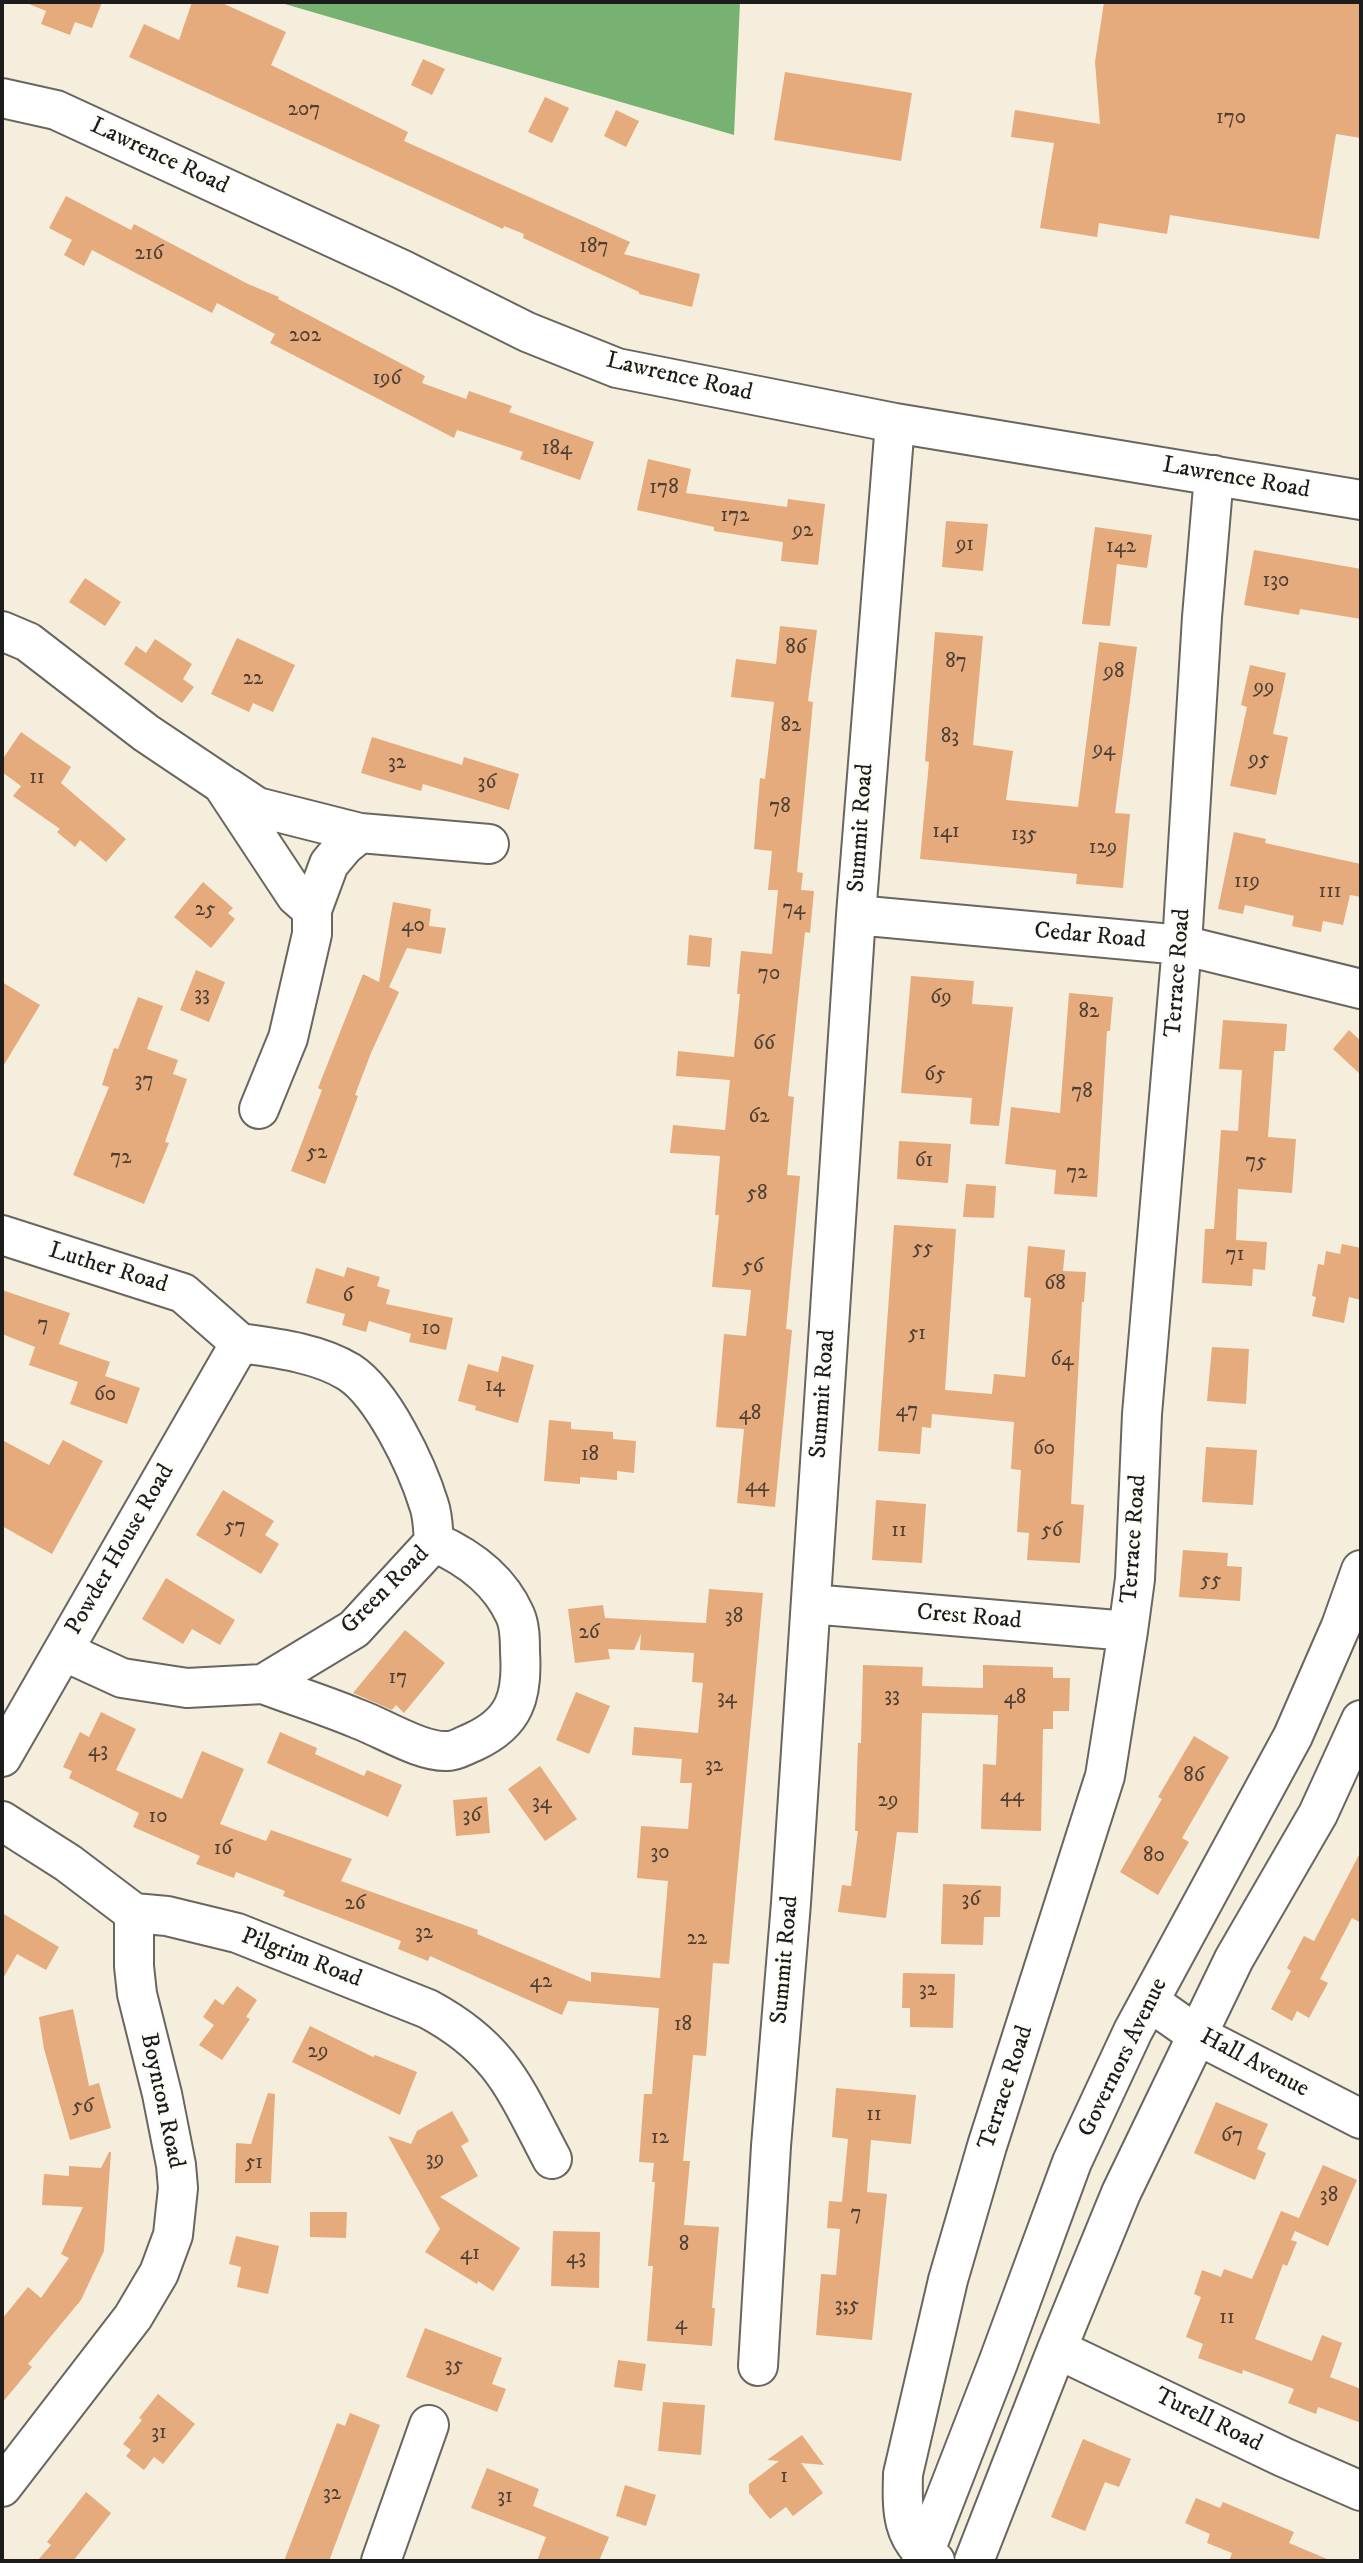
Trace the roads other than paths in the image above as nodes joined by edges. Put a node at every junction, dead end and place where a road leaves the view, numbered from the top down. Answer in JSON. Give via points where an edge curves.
{"nodes":[{"id":1,"x":2,"y":98,"type":"edge"},
{"id":2,"x":895,"y":423,"type":"junction"},
{"id":3,"x":1213,"y":475,"type":"junction"},
{"id":4,"x":1361,"y":500,"type":"edge"},
{"id":5,"x":2,"y":631,"type":"edge"},
{"id":6,"x":222,"y":784,"type":"junction"},
{"id":7,"x":360,"y":833,"type":"junction"},
{"id":8,"x":489,"y":844,"type":"dead end"},
{"id":9,"x":312,"y":910,"type":"junction"},
{"id":10,"x":856,"y":915,"type":"junction"},
{"id":11,"x":1182,"y":946,"type":"junction"},
{"id":12,"x":1361,"y":989,"type":"edge"},
{"id":13,"x":259,"y":1109,"type":"dead end"},
{"id":14,"x":2,"y":1235,"type":"edge"},
{"id":15,"x":240,"y":1343,"type":"junction"},
{"id":16,"x":434,"y":1542,"type":"junction"},
{"id":17,"x":1361,"y":1570,"type":"edge"},
{"id":18,"x":811,"y":1604,"type":"junction"},
{"id":19,"x":1128,"y":1631,"type":"junction"},
{"id":20,"x":62,"y":1651,"type":"junction"},
{"id":21,"x":263,"y":1684,"type":"junction"},
{"id":22,"x":1361,"y":1720,"type":"edge"},
{"id":23,"x":2,"y":1757,"type":"edge"},
{"id":24,"x":2,"y":1821,"type":"edge"},
{"id":25,"x":134,"y":1913,"type":"junction"},
{"id":26,"x":1150,"y":2002,"type":"junction"},
{"id":27,"x":1197,"y":2035,"type":"junction"},
{"id":28,"x":1361,"y":2119,"type":"edge"},
{"id":29,"x":552,"y":2159,"type":"dead end"},
{"id":30,"x":1057,"y":2349,"type":"junction"},
{"id":31,"x":758,"y":2366,"type":"dead end"},
{"id":32,"x":429,"y":2424,"type":"dead end"},
{"id":33,"x":2,"y":2487,"type":"edge"},
{"id":34,"x":1361,"y":2491,"type":"edge"},
{"id":35,"x":388,"y":2559,"type":"edge"},
{"id":36,"x":927,"y":2559,"type":"edge"},
{"id":37,"x":974,"y":2561,"type":"edge"}],
"edges":[{"from":1,"to":2,"type":"street","name":"Lawrence Road","via":[[68,115],[527,332],[617,368]]},
{"from":2,"to":3,"type":"street","name":"Lawrence Road"},
{"from":2,"to":10,"type":"street","name":"Summit Road"},
{"from":3,"to":4,"type":"street","name":"Lawrence Road"},
{"from":3,"to":11,"type":"street","name":"Terrace Road"},
{"from":5,"to":6,"type":"street","via":[[28,642],[146,733]]},
{"from":6,"to":7,"type":"street","via":[[257,807]]},
{"from":6,"to":9,"type":"street","via":[[296,896]]},
{"from":7,"to":8,"type":"street"},
{"from":7,"to":9,"type":"street","via":[[328,864]]},
{"from":9,"to":13,"type":"street","via":[[312,934],[288,1038]]},
{"from":10,"to":11,"type":"street","name":"Cedar Road"},
{"from":10,"to":18,"type":"street","name":"Summit Road"},
{"from":11,"to":12,"type":"street","name":"Cedar Road"},
{"from":11,"to":19,"type":"street","name":"Terrace Road"},
{"from":14,"to":15,"type":"street","name":"Luther Road","via":[[183,1293]]},
{"from":15,"to":16,"type":"street","via":[[300,1353],[359,1379],[387,1413],[416,1473],[430,1506]]},
{"from":15,"to":20,"type":"street","name":"Powder House Road"},
{"from":16,"to":21,"type":"street","name":"Green Road","via":[[354,1629]]},
{"from":16,"to":21,"type":"street","via":[[481,1569],[516,1616],[520,1688],[505,1722],[489,1735],[450,1751],[430,1749]]},
{"from":17,"to":26,"type":"street","name":"Governors Avenue","via":[[1293,1736]]},
{"from":18,"to":19,"type":"street","name":"Crest Road"},
{"from":18,"to":31,"type":"street","name":"Summit Road"},
{"from":19,"to":36,"type":"street","name":"Terrace Road","via":[[1105,1776],[984,2159],[917,2407],[903,2474],[902,2505],[909,2536]]},
{"from":20,"to":21,"type":"street","name":"Green Road","via":[[122,1678],[187,1688]]},
{"from":20,"to":23,"type":"street","name":"Powder House Road"},
{"from":22,"to":27,"type":"street","via":[[1318,1814],[1234,1959]]},
{"from":24,"to":25,"type":"street","name":"Pilgrim Road"},
{"from":25,"to":29,"type":"street","name":"Pilgrim Road","via":[[237,1933],[450,2021],[480,2043],[512,2082]]},
{"from":25,"to":33,"type":"street","name":"Boynton Road","via":[[137,1994],[176,2165],[173,2235],[159,2273],[133,2317]]},
{"from":26,"to":27,"type":"street","name":"Hall Avenue"},
{"from":26,"to":36,"type":"street","name":"Governors Avenue","via":[[1072,2162]]},
{"from":27,"to":28,"type":"street","name":"Hall Avenue"},
{"from":27,"to":30,"type":"street","via":[[1121,2193]]},
{"from":30,"to":34,"type":"street","name":"Turell Road"},
{"from":30,"to":37,"type":"street"},
{"from":32,"to":35,"type":"street"}]}
